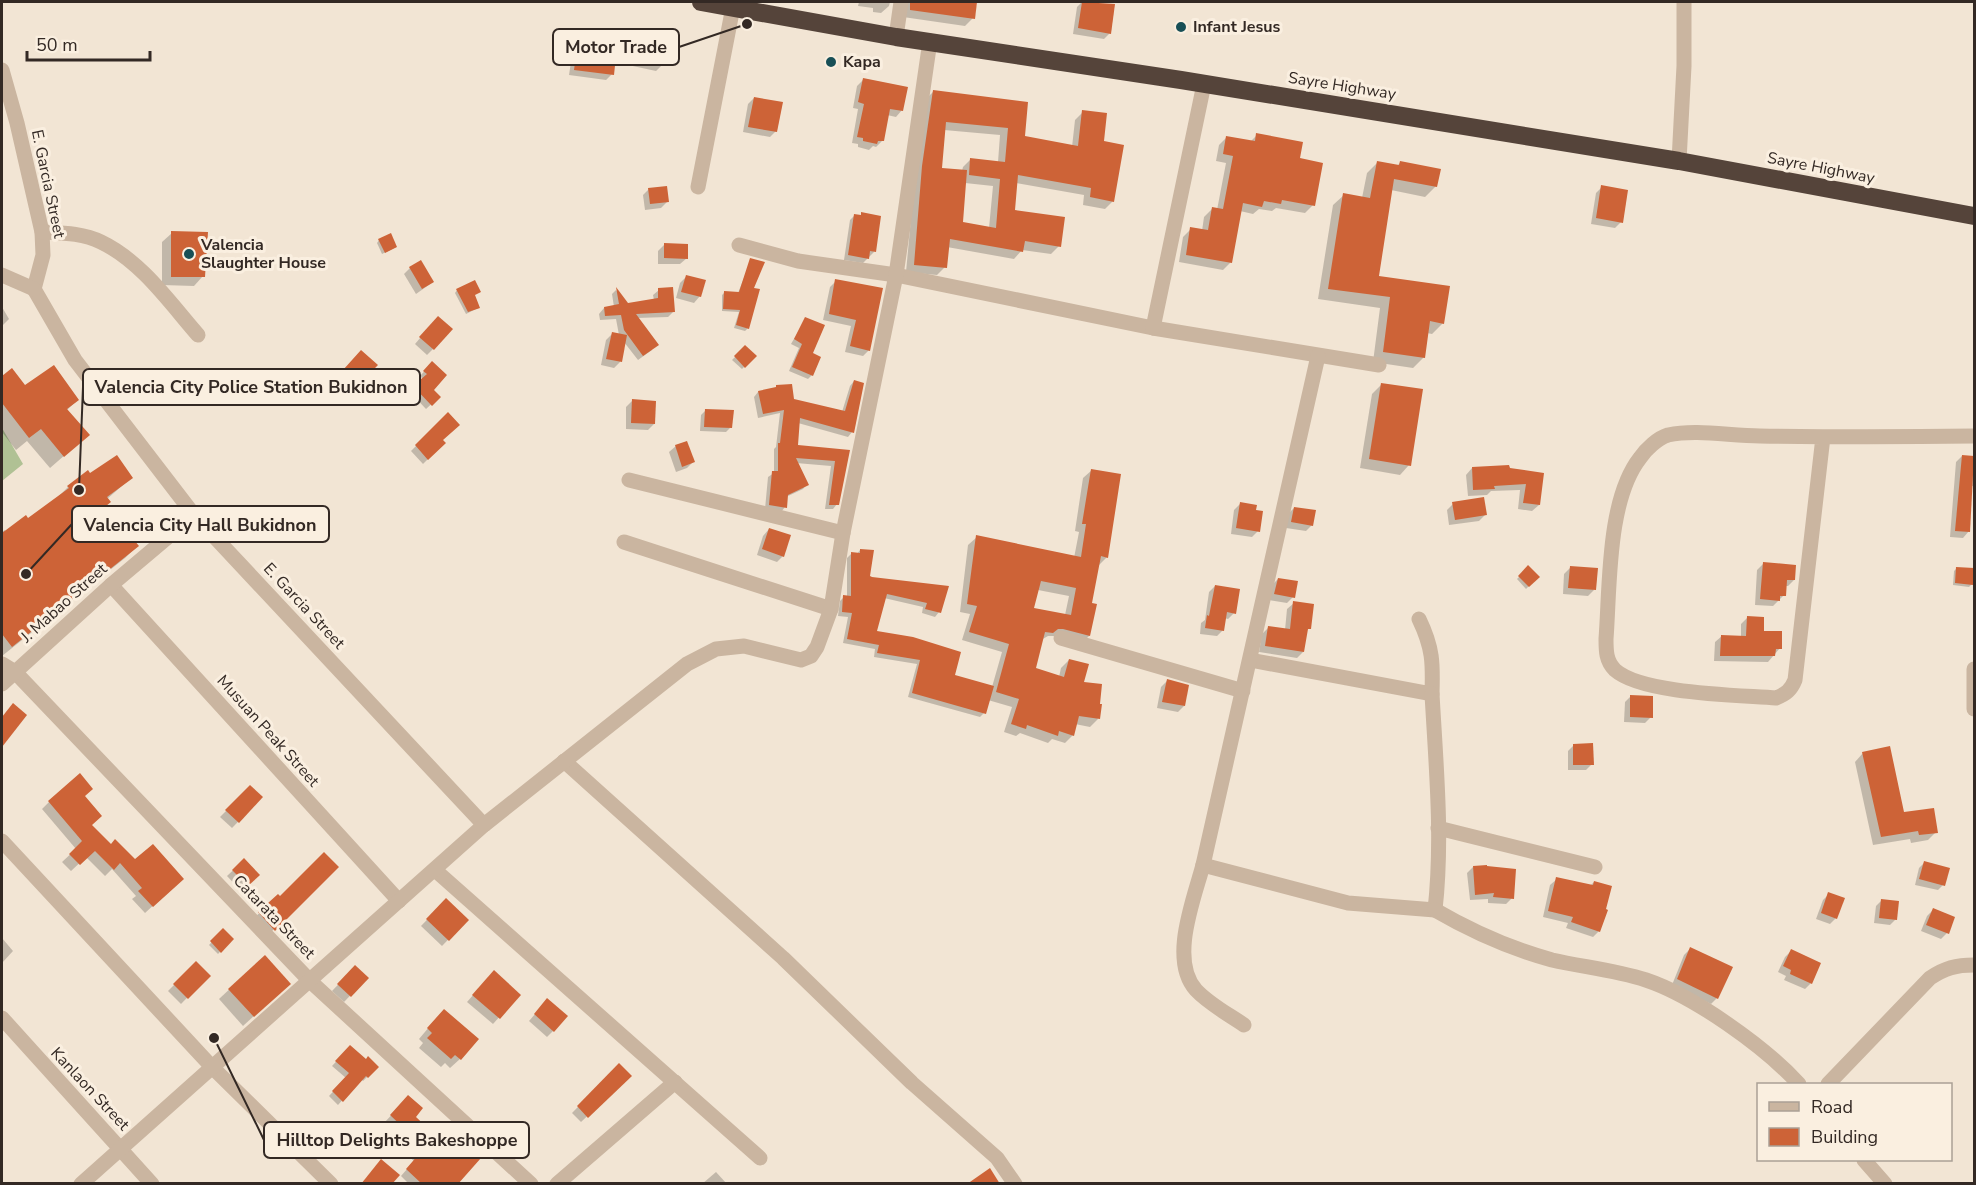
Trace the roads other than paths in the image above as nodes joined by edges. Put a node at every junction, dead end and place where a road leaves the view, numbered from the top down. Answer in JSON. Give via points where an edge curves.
{"nodes":[{"id":1,"x":701,"y":2,"type":"edge"},
{"id":2,"x":901,"y":2,"type":"edge"},
{"id":3,"x":1684,"y":2,"type":"edge"},
{"id":4,"x":733,"y":7,"type":"junction"},
{"id":5,"x":896,"y":37,"type":"junction"},
{"id":6,"x":930,"y":41,"type":"junction"},
{"id":7,"x":2,"y":70,"type":"edge"},
{"id":8,"x":1204,"y":84,"type":"junction"},
{"id":9,"x":1679,"y":161,"type":"junction"},
{"id":10,"x":698,"y":187,"type":"dead end"},
{"id":11,"x":1974,"y":216,"type":"edge"},
{"id":12,"x":42,"y":232,"type":"junction"},
{"id":13,"x":739,"y":245,"type":"dead end"},
{"id":14,"x":2,"y":275,"type":"edge"},
{"id":15,"x":896,"y":275,"type":"junction"},
{"id":16,"x":34,"y":289,"type":"junction"},
{"id":17,"x":1153,"y":328,"type":"junction"},
{"id":18,"x":198,"y":336,"type":"dead end"},
{"id":19,"x":1318,"y":356,"type":"junction"},
{"id":20,"x":1379,"y":365,"type":"dead end"},
{"id":21,"x":1974,"y":436,"type":"edge"},
{"id":22,"x":1823,"y":437,"type":"junction"},
{"id":23,"x":629,"y":480,"type":"dead end"},
{"id":24,"x":194,"y":515,"type":"junction"},
{"id":25,"x":843,"y":533,"type":"junction"},
{"id":26,"x":624,"y":542,"type":"dead end"},
{"id":27,"x":111,"y":585,"type":"junction"},
{"id":28,"x":831,"y":609,"type":"junction"},
{"id":29,"x":1419,"y":619,"type":"dead end"},
{"id":30,"x":1061,"y":638,"type":"dead end"},
{"id":31,"x":1250,"y":660,"type":"junction"},
{"id":32,"x":8,"y":668,"type":"edge"},
{"id":33,"x":1974,"y":669,"type":"edge"},
{"id":34,"x":2,"y":684,"type":"edge"},
{"id":35,"x":1243,"y":691,"type":"junction"},
{"id":36,"x":1432,"y":694,"type":"junction"},
{"id":37,"x":1974,"y":709,"type":"edge"},
{"id":38,"x":564,"y":761,"type":"junction"},
{"id":39,"x":484,"y":825,"type":"junction"},
{"id":40,"x":1438,"y":828,"type":"junction"},
{"id":41,"x":2,"y":841,"type":"edge"},
{"id":42,"x":1203,"y":865,"type":"junction"},
{"id":43,"x":1595,"y":867,"type":"dead end"},
{"id":44,"x":435,"y":870,"type":"junction"},
{"id":45,"x":399,"y":902,"type":"junction"},
{"id":46,"x":1435,"y":910,"type":"junction"},
{"id":47,"x":1974,"y":965,"type":"edge"},
{"id":48,"x":310,"y":981,"type":"junction"},
{"id":49,"x":2,"y":1018,"type":"edge"},
{"id":50,"x":1244,"y":1025,"type":"dead end"},
{"id":51,"x":212,"y":1067,"type":"junction"},
{"id":52,"x":675,"y":1082,"type":"junction"},
{"id":53,"x":1798,"y":1083,"type":"edge"},
{"id":54,"x":1829,"y":1083,"type":"edge"},
{"id":55,"x":120,"y":1148,"type":"junction"},
{"id":56,"x":760,"y":1158,"type":"dead end"},
{"id":57,"x":1865,"y":1161,"type":"edge"},
{"id":58,"x":81,"y":1184,"type":"edge"},
{"id":59,"x":152,"y":1184,"type":"edge"},
{"id":60,"x":331,"y":1184,"type":"edge"},
{"id":61,"x":531,"y":1184,"type":"edge"},
{"id":62,"x":557,"y":1184,"type":"edge"},
{"id":63,"x":1016,"y":1184,"type":"edge"},
{"id":64,"x":1885,"y":1184,"type":"edge"}],
"edges":[{"from":1,"to":4,"type":"highway","name":"Sayre Highway"},
{"from":2,"to":5,"type":"street"},
{"from":3,"to":9,"type":"street"},
{"from":4,"to":5,"type":"highway","name":"Sayre Highway"},
{"from":4,"to":10,"type":"street"},
{"from":5,"to":6,"type":"highway","name":"Sayre Highway"},
{"from":6,"to":8,"type":"highway","name":"Sayre Highway"},
{"from":6,"to":15,"type":"street"},
{"from":7,"to":12,"type":"street","name":"E. Garcia Street"},
{"from":8,"to":9,"type":"highway","name":"Sayre Highway"},
{"from":8,"to":17,"type":"street"},
{"from":9,"to":11,"type":"highway","name":"Sayre Highway"},
{"from":12,"to":16,"type":"street","name":"E. Garcia Street","via":[[43,255]]},
{"from":12,"to":18,"type":"street","via":[[101,242],[126,258]]},
{"from":13,"to":15,"type":"street","via":[[798,261]]},
{"from":14,"to":16,"type":"street"},
{"from":15,"to":17,"type":"street"},
{"from":15,"to":25,"type":"street"},
{"from":16,"to":24,"type":"street","name":"E. Garcia Street","via":[[75,360]]},
{"from":17,"to":19,"type":"street"},
{"from":19,"to":20,"type":"street"},
{"from":19,"to":31,"type":"street"},
{"from":21,"to":22,"type":"street"},
{"from":22,"to":22,"type":"street","via":[[1666,436],[1639,459],[1615,516],[1606,639],[1606,656],[1614,669],[1657,687],[1776,698],[1792,688]]},
{"from":23,"to":25,"type":"street"},
{"from":24,"to":27,"type":"street","name":"J. Mabao Street"},
{"from":24,"to":39,"type":"street","name":"E. Garcia Street"},
{"from":25,"to":28,"type":"street"},
{"from":26,"to":28,"type":"street"},
{"from":27,"to":32,"type":"street","name":"J. Mabao Street"},
{"from":27,"to":45,"type":"street","name":"Musuan Peak Street"},
{"from":28,"to":38,"type":"street","via":[[811,656],[801,660],[744,646],[716,649],[672,675]]},
{"from":29,"to":36,"type":"street","via":[[1433,657]]},
{"from":30,"to":35,"type":"street"},
{"from":31,"to":35,"type":"street"},
{"from":31,"to":36,"type":"street"},
{"from":32,"to":34,"type":"street","name":"J. Mabao Street"},
{"from":32,"to":48,"type":"street","name":"Catarata Street"},
{"from":33,"to":37,"type":"street"},
{"from":35,"to":42,"type":"street"},
{"from":36,"to":40,"type":"street"},
{"from":38,"to":39,"type":"street"},
{"from":38,"to":63,"type":"street","via":[[989,1150]]},
{"from":39,"to":44,"type":"street"},
{"from":40,"to":43,"type":"street"},
{"from":40,"to":46,"type":"street"},
{"from":41,"to":51,"type":"street"},
{"from":42,"to":46,"type":"street","via":[[1348,903]]},
{"from":42,"to":50,"type":"street","via":[[1184,938],[1184,966],[1194,988]]},
{"from":44,"to":45,"type":"street"},
{"from":44,"to":52,"type":"street"},
{"from":45,"to":48,"type":"street"},
{"from":46,"to":53,"type":"street","via":[[1500,942],[1551,959],[1646,980],[1675,993],[1718,1018]]},
{"from":47,"to":54,"type":"street","via":[[1944,969],[1930,978]]},
{"from":48,"to":51,"type":"street"},
{"from":48,"to":61,"type":"street","name":"Catarata Street"},
{"from":49,"to":55,"type":"street","name":"Kanlaon Street"},
{"from":51,"to":55,"type":"street"},
{"from":51,"to":60,"type":"street"},
{"from":52,"to":56,"type":"street"},
{"from":52,"to":62,"type":"street"},
{"from":55,"to":58,"type":"street"},
{"from":55,"to":59,"type":"street","name":"Kanlaon Street"},
{"from":57,"to":64,"type":"street"}]}
